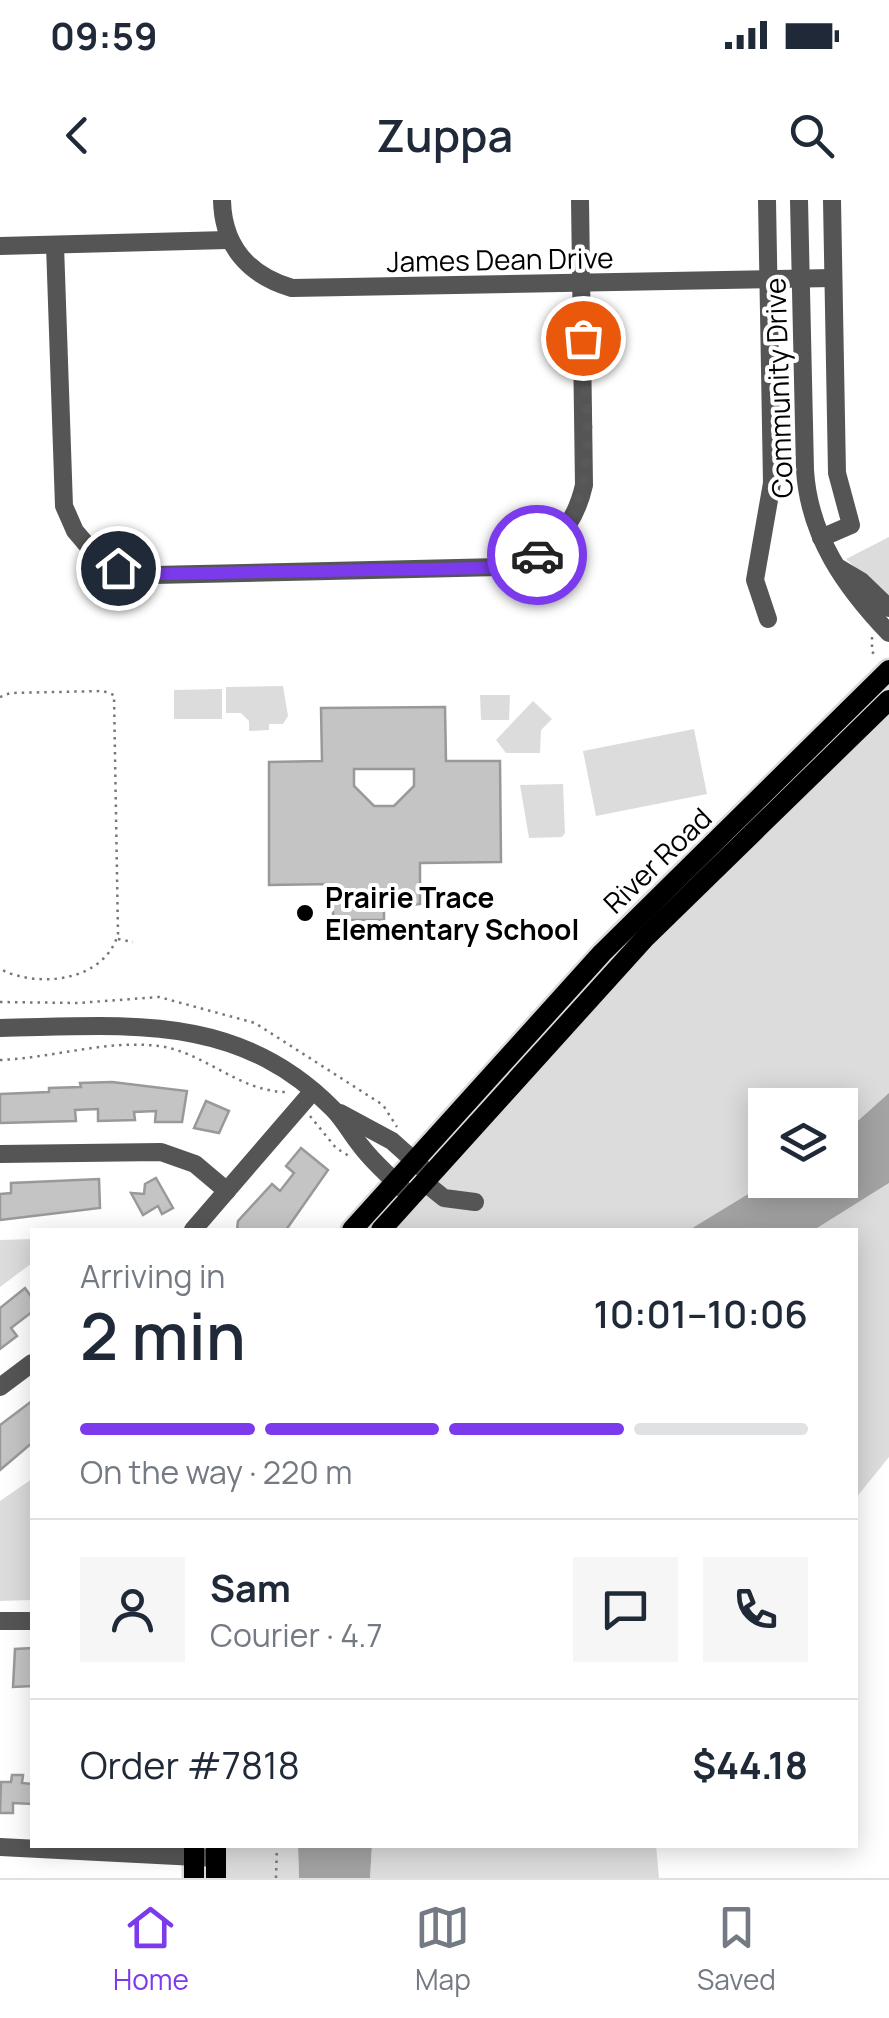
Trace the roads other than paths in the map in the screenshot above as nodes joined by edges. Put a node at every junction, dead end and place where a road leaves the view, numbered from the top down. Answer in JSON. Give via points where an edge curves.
{"nodes":[{"id":1,"x":222,"y":200,"type":"edge"},
{"id":2,"x":580,"y":200,"type":"edge"},
{"id":3,"x":767,"y":200,"type":"edge"},
{"id":4,"x":799,"y":200,"type":"edge"},
{"id":5,"x":832,"y":200,"type":"edge"},
{"id":6,"x":227,"y":240,"type":"junction"},
{"id":7,"x":55,"y":245,"type":"junction"},
{"id":8,"x":0,"y":246,"type":"edge"},
{"id":9,"x":833,"y":278,"type":"junction"},
{"id":10,"x":769,"y":280,"type":"junction"},
{"id":11,"x":801,"y":280,"type":"junction"},
{"id":12,"x":582,"y":284,"type":"junction"},
{"id":13,"x":821,"y":538,"type":"junction"},
{"id":14,"x":838,"y":567,"type":"junction"},
{"id":15,"x":889,"y":608,"type":"edge"},
{"id":16,"x":768,"y":619,"type":"dead end"},
{"id":17,"x":889,"y":633,"type":"edge"},
{"id":18,"x":889,"y":670,"type":"edge"},
{"id":19,"x":889,"y":700,"type":"edge"},
{"id":20,"x":0,"y":1028,"type":"edge"},
{"id":21,"x":308,"y":1097,"type":"junction"},
{"id":22,"x":335,"y":1110,"type":"junction"},
{"id":23,"x":0,"y":1154,"type":"edge"},
{"id":24,"x":415,"y":1179,"type":"junction"},
{"id":25,"x":227,"y":1191,"type":"junction"},
{"id":26,"x":475,"y":1202,"type":"dead end"},
{"id":27,"x":194,"y":1228,"type":"edge"},
{"id":28,"x":354,"y":1228,"type":"edge"},
{"id":29,"x":382,"y":1228,"type":"edge"},
{"id":30,"x":30,"y":1365,"type":"edge"},
{"id":31,"x":0,"y":1388,"type":"edge"},
{"id":32,"x":0,"y":1621,"type":"edge"},
{"id":33,"x":30,"y":1621,"type":"edge"},
{"id":34,"x":0,"y":1847,"type":"edge"},
{"id":35,"x":194,"y":1860,"type":"edge"},
{"id":36,"x":216,"y":1860,"type":"edge"}],
"edges":[{"from":1,"to":6,"type":"street"},
{"from":2,"to":12,"type":"street"},
{"from":3,"to":10,"type":"street"},
{"from":4,"to":11,"type":"street","name":"Community Drive"},
{"from":5,"to":9,"type":"street"},
{"from":6,"to":7,"type":"street"},
{"from":6,"to":12,"type":"street","name":"James Dean Drive","via":[[274,282],[310,290]]},
{"from":7,"to":8,"type":"street"},
{"from":7,"to":12,"type":"street","via":[[61,491],[69,520],[84,543],[118,568],[154,574],[500,567],[536,555],[561,536],[584,485]]},
{"from":9,"to":11,"type":"street","name":"James Dean Drive"},
{"from":9,"to":13,"type":"street","via":[[837,473],[851,525]]},
{"from":10,"to":11,"type":"street","name":"James Dean Drive"},
{"from":10,"to":12,"type":"street","name":"James Dean Drive"},
{"from":10,"to":16,"type":"street","via":[[772,483],[755,580]]},
{"from":11,"to":13,"type":"street","name":"Community Drive","via":[[806,489]]},
{"from":13,"to":14,"type":"street","name":"Community Drive"},
{"from":14,"to":15,"type":"street","name":"Community Drive"},
{"from":14,"to":17,"type":"street","name":"Community Drive"},
{"from":18,"to":24,"type":"main road","name":"River Road","via":[[602,953]]},
{"from":19,"to":24,"type":"main road","name":"River Road","via":[[644,938]]},
{"from":20,"to":21,"type":"street","via":[[192,1030],[272,1061]]},
{"from":21,"to":22,"type":"street"},
{"from":21,"to":25,"type":"street"},
{"from":22,"to":24,"type":"street","via":[[362,1148]]},
{"from":22,"to":24,"type":"street","via":[[378,1132]]},
{"from":23,"to":25,"type":"street","via":[[161,1152],[195,1164]]},
{"from":24,"to":26,"type":"street","via":[[444,1198]]},
{"from":24,"to":28,"type":"main road","name":"River Road"},
{"from":24,"to":29,"type":"main road","name":"River Road"},
{"from":25,"to":27,"type":"street"},
{"from":30,"to":31,"type":"street"},
{"from":32,"to":33,"type":"street"},
{"from":34,"to":35,"type":"street"},
{"from":35,"to":36,"type":"street"}]}
